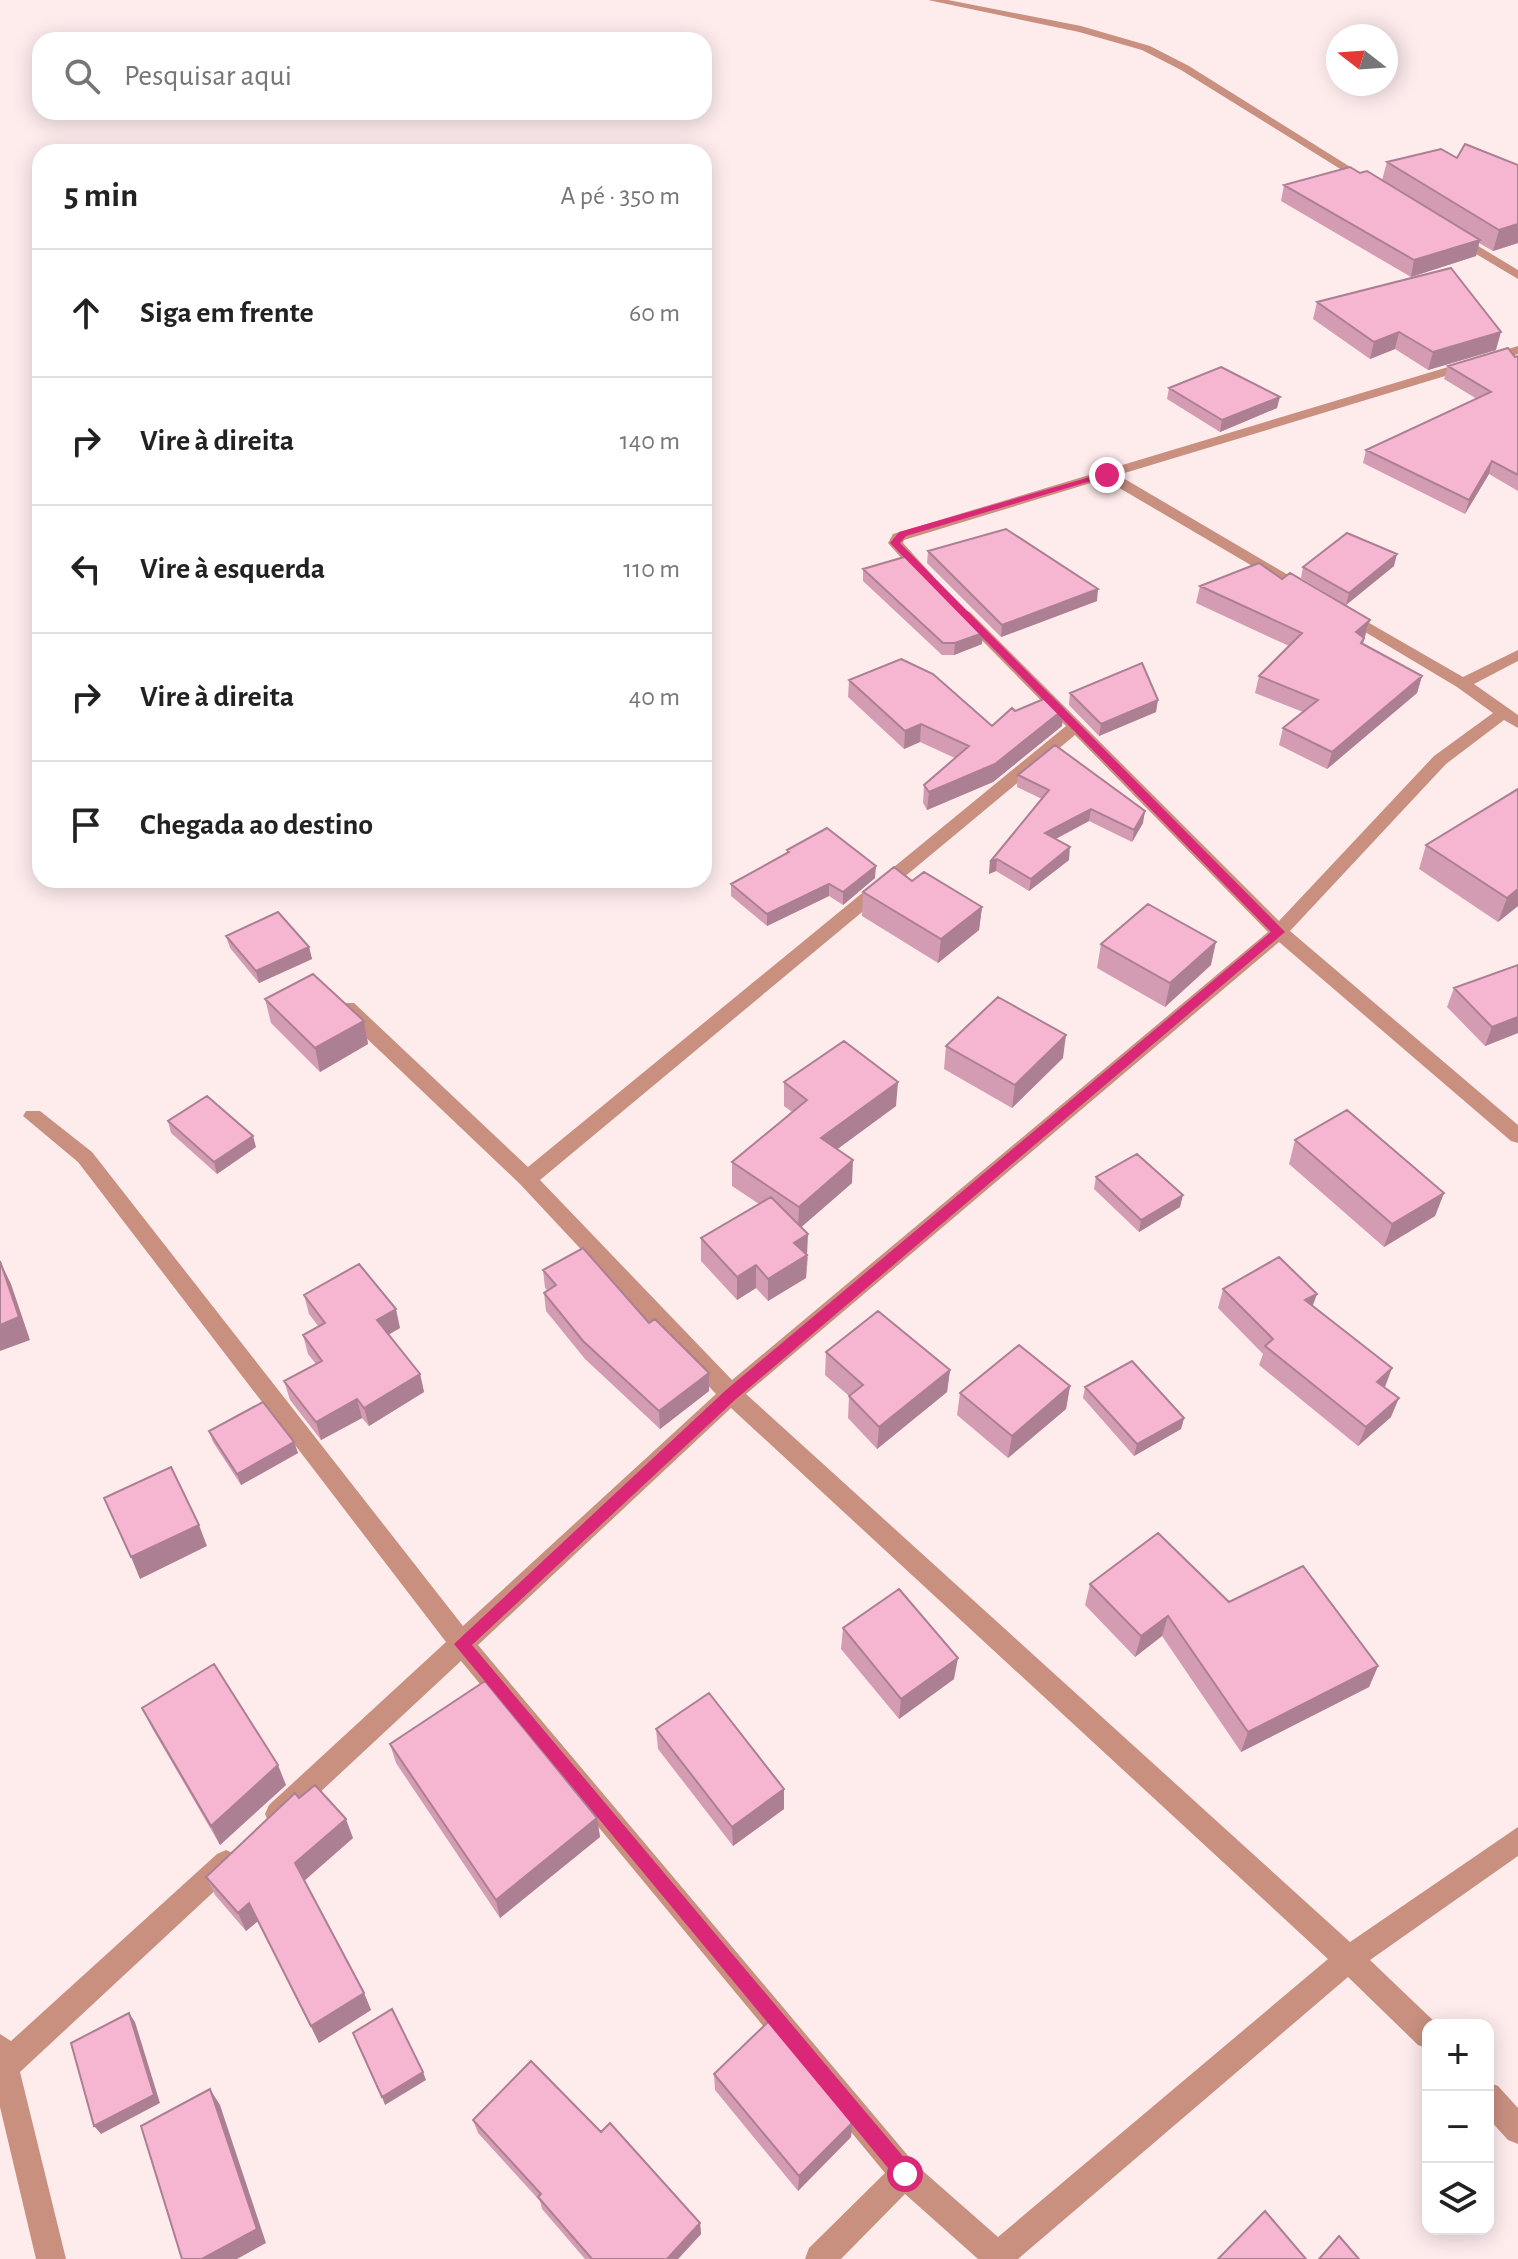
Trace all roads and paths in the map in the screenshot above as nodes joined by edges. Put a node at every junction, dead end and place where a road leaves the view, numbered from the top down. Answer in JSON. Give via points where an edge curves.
{"nodes":[{"id":1,"x":933,"y":0,"type":"edge"},
{"id":2,"x":1385,"y":192,"type":"edge"},
{"id":3,"x":1438,"y":225,"type":"edge"},
{"id":4,"x":1518,"y":275,"type":"edge"},
{"id":5,"x":1518,"y":350,"type":"edge"},
{"id":6,"x":1107,"y":475,"type":"junction"},
{"id":7,"x":1518,"y":655,"type":"edge"},
{"id":8,"x":1463,"y":684,"type":"junction"},
{"id":9,"x":1510,"y":718,"type":"edge"},
{"id":10,"x":1077,"y":725,"type":"junction"},
{"id":11,"x":1279,"y":932,"type":"junction"},
{"id":12,"x":331,"y":993,"type":"edge"},
{"id":13,"x":33,"y":1116,"type":"dead end"},
{"id":14,"x":1518,"y":1136,"type":"edge"},
{"id":15,"x":527,"y":1179,"type":"junction"},
{"id":16,"x":731,"y":1394,"type":"junction"},
{"id":17,"x":462,"y":1644,"type":"junction"},
{"id":18,"x":263,"y":1828,"type":"edge"},
{"id":19,"x":1518,"y":1840,"type":"edge"},
{"id":20,"x":239,"y":1850,"type":"edge"},
{"id":21,"x":1349,"y":1959,"type":"junction"},
{"id":22,"x":1422,"y":2029,"type":"edge"},
{"id":23,"x":2,"y":2062,"type":"edge"},
{"id":24,"x":1494,"y":2103,"type":"edge"},
{"id":25,"x":1518,"y":2130,"type":"edge"},
{"id":26,"x":905,"y":2174,"type":"junction"},
{"id":27,"x":1000,"y":2258,"type":"edge"},
{"id":28,"x":51,"y":2259,"type":"edge"},
{"id":29,"x":820,"y":2259,"type":"edge"}],
"edges":[{"from":1,"to":2,"type":"street","via":[[1081,29],[1146,48]]},
{"from":3,"to":4,"type":"street"},
{"from":5,"to":6,"type":"street"},
{"from":6,"to":8,"type":"street"},
{"from":6,"to":10,"type":"street","via":[[898,537],[895,543]]},
{"from":7,"to":8,"type":"street"},
{"from":8,"to":9,"type":"street"},
{"from":9,"to":11,"type":"street","via":[[1440,760]]},
{"from":10,"to":11,"type":"street"},
{"from":10,"to":15,"type":"street"},
{"from":11,"to":14,"type":"street"},
{"from":11,"to":16,"type":"street"},
{"from":12,"to":15,"type":"street"},
{"from":13,"to":17,"type":"street","via":[[85,1157]]},
{"from":15,"to":16,"type":"street"},
{"from":16,"to":17,"type":"street"},
{"from":16,"to":21,"type":"street"},
{"from":17,"to":18,"type":"street"},
{"from":17,"to":26,"type":"street"},
{"from":19,"to":21,"type":"street"},
{"from":20,"to":23,"type":"street"},
{"from":21,"to":22,"type":"street"},
{"from":21,"to":27,"type":"street"},
{"from":23,"to":28,"type":"street"},
{"from":24,"to":25,"type":"street"},
{"from":26,"to":27,"type":"street"},
{"from":26,"to":29,"type":"street"}]}
